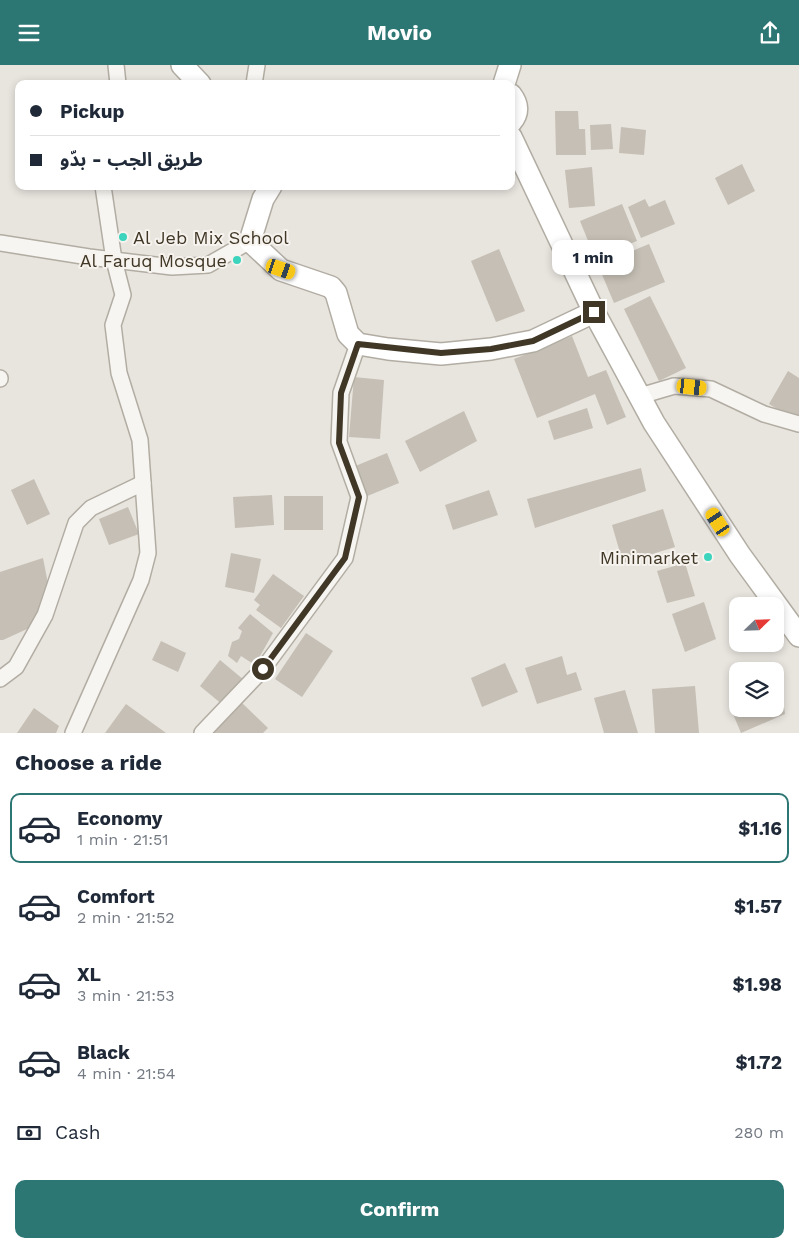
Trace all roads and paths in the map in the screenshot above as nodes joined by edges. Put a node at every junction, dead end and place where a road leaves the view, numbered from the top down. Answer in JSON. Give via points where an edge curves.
{"nodes":[{"id":1,"x":116,"y":65,"type":"edge"},
{"id":2,"x":182,"y":65,"type":"edge"},
{"id":3,"x":257,"y":65,"type":"edge"},
{"id":4,"x":510,"y":65,"type":"edge"},
{"id":5,"x":118,"y":80,"type":"edge"},
{"id":6,"x":196,"y":80,"type":"edge"},
{"id":7,"x":255,"y":80,"type":"edge"},
{"id":8,"x":505,"y":80,"type":"edge"},
{"id":9,"x":515,"y":103,"type":"edge"},
{"id":10,"x":515,"y":116,"type":"edge"},
{"id":11,"x":515,"y":145,"type":"edge"},
{"id":12,"x":104,"y":190,"type":"edge"},
{"id":13,"x":268,"y":190,"type":"edge"},
{"id":14,"x":250,"y":241,"type":"junction"},
{"id":15,"x":0,"y":243,"type":"edge"},
{"id":16,"x":114,"y":260,"type":"junction"},
{"id":17,"x":594,"y":312,"type":"junction"},
{"id":18,"x":358,"y":344,"type":"junction"},
{"id":19,"x":640,"y":396,"type":"junction"},
{"id":20,"x":799,"y":424,"type":"edge"},
{"id":21,"x":143,"y":483,"type":"junction"},
{"id":22,"x":799,"y":636,"type":"edge"},
{"id":23,"x":0,"y":679,"type":"edge"},
{"id":24,"x":73,"y":733,"type":"edge"},
{"id":25,"x":202,"y":733,"type":"edge"}],
"edges":[{"from":1,"to":5,"type":"street"},
{"from":2,"to":6,"type":"street"},
{"from":3,"to":7,"type":"street"},
{"from":4,"to":8,"type":"street"},
{"from":9,"to":10,"type":"street"},
{"from":11,"to":17,"type":"street"},
{"from":12,"to":16,"type":"street"},
{"from":13,"to":14,"type":"street","via":[[262,199]]},
{"from":14,"to":16,"type":"street","via":[[208,265],[172,267]]},
{"from":14,"to":18,"type":"street","via":[[281,269],[331,287],[336,293],[348,334]]},
{"from":15,"to":16,"type":"street"},
{"from":16,"to":21,"type":"street","via":[[122,295],[113,325],[114,335],[120,373],[140,440]]},
{"from":17,"to":18,"type":"street","via":[[533,341],[491,349],[441,353]]},
{"from":17,"to":19,"type":"street"},
{"from":18,"to":25,"type":"street","via":[[341,393],[339,443],[359,497],[345,558],[263,669]]},
{"from":19,"to":20,"type":"street","via":[[674,386],[711,389],[764,414]]},
{"from":19,"to":22,"type":"street","via":[[654,423],[740,555]]},
{"from":21,"to":23,"type":"street","via":[[91,508],[76,523],[45,615],[16,667]]},
{"from":21,"to":24,"type":"street","via":[[148,553],[141,580]]}]}
